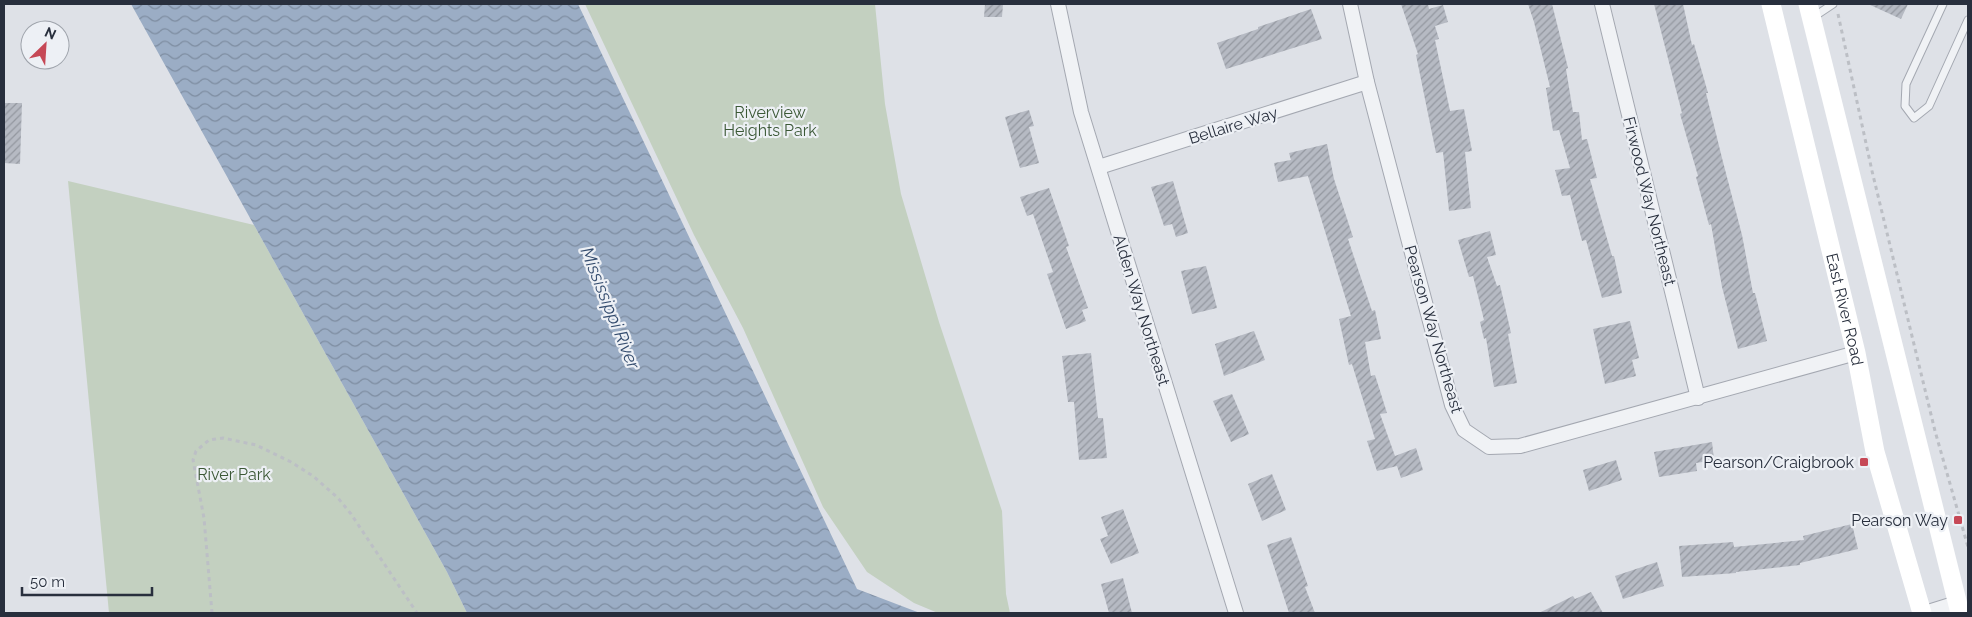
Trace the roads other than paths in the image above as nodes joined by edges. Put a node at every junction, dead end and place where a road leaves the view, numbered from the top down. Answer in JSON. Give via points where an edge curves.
{"nodes":[{"id":1,"x":1058,"y":4,"type":"edge"},
{"id":2,"x":1350,"y":4,"type":"edge"},
{"id":3,"x":1602,"y":4,"type":"edge"},
{"id":4,"x":1771,"y":4,"type":"edge"},
{"id":5,"x":1943,"y":4,"type":"edge"},
{"id":6,"x":1835,"y":7,"type":"edge"},
{"id":7,"x":1810,"y":11,"type":"edge"},
{"id":8,"x":1968,"y":20,"type":"edge"},
{"id":9,"x":1367,"y":82,"type":"junction"},
{"id":10,"x":1099,"y":167,"type":"junction"},
{"id":11,"x":1856,"y":353,"type":"junction"},
{"id":12,"x":1698,"y":398,"type":"junction"},
{"id":13,"x":1960,"y":606,"type":"edge"},
{"id":14,"x":1236,"y":613,"type":"edge"},
{"id":15,"x":1923,"y":613,"type":"edge"}],
"edges":[{"from":1,"to":10,"type":"street","name":"Alden Way Northeast","via":[[1081,112]]},
{"from":2,"to":9,"type":"street","name":"Pearson Way Northeast"},
{"from":3,"to":12,"type":"street","name":"Firwood Way Northeast"},
{"from":4,"to":11,"type":"main road","name":"East River Road"},
{"from":5,"to":8,"type":"lane","via":[[1906,84],[1906,106],[1914,118],[1929,106]]},
{"from":6,"to":7,"type":"lane"},
{"from":7,"to":13,"type":"main road"},
{"from":9,"to":10,"type":"street","name":"Bellaire Way"},
{"from":9,"to":12,"type":"street","name":"Pearson Way Northeast","via":[[1452,405],[1464,430],[1489,447],[1520,446]]},
{"from":10,"to":14,"type":"street","name":"Alden Way Northeast"},
{"from":11,"to":12,"type":"street","name":"Pearson Way Northeast"},
{"from":11,"to":15,"type":"main road","name":"East River Road","via":[[1875,452]]},
{"from":13,"to":15,"type":"street"}]}
